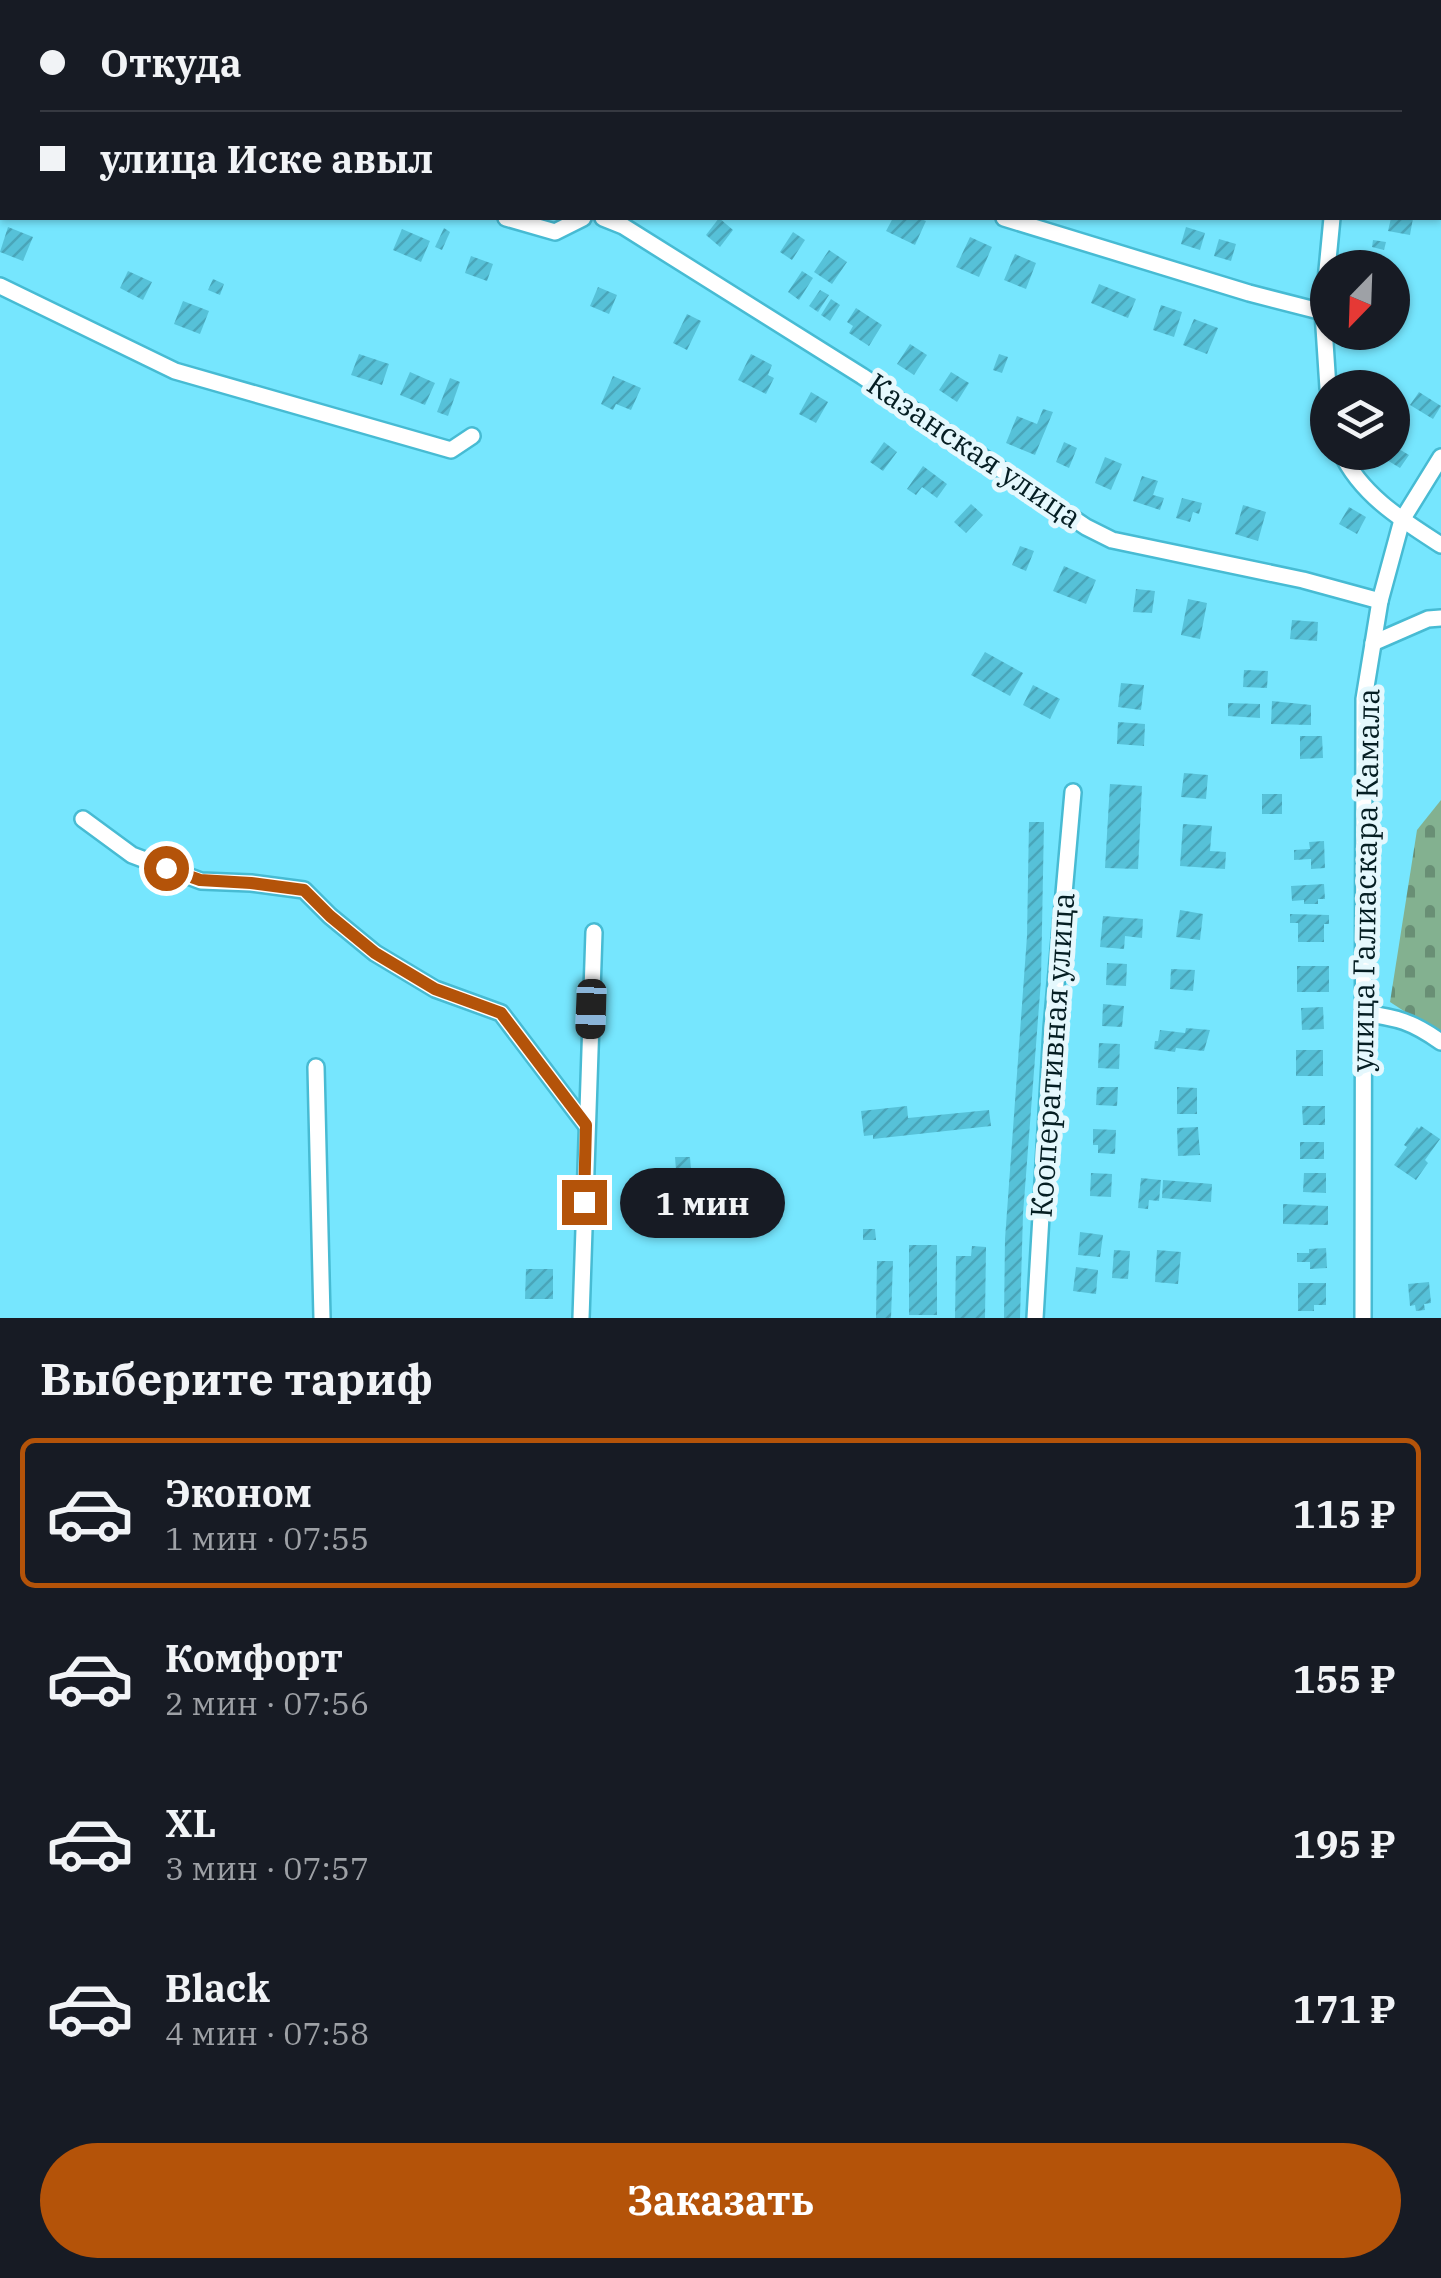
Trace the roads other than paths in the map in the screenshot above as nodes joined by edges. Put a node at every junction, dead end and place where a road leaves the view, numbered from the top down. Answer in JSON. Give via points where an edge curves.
{"nodes":[{"id":1,"x":513,"y":220,"type":"edge"},
{"id":2,"x":579,"y":220,"type":"edge"},
{"id":3,"x":608,"y":220,"type":"edge"},
{"id":4,"x":1011,"y":220,"type":"edge"},
{"id":5,"x":1332,"y":220,"type":"edge"},
{"id":6,"x":1329,"y":250,"type":"edge"},
{"id":7,"x":0,"y":286,"type":"edge"},
{"id":8,"x":1310,"y":309,"type":"edge"},
{"id":9,"x":472,"y":436,"type":"dead end"},
{"id":10,"x":1441,"y":457,"type":"edge"},
{"id":11,"x":1350,"y":470,"type":"edge"},
{"id":12,"x":1402,"y":520,"type":"junction"},
{"id":13,"x":1441,"y":546,"type":"edge"},
{"id":14,"x":1380,"y":601,"type":"junction"},
{"id":15,"x":1441,"y":618,"type":"edge"},
{"id":16,"x":1373,"y":643,"type":"junction"},
{"id":17,"x":1073,"y":792,"type":"dead end"},
{"id":18,"x":83,"y":819,"type":"dead end"},
{"id":19,"x":594,"y":932,"type":"dead end"},
{"id":20,"x":1363,"y":1014,"type":"junction"},
{"id":21,"x":1441,"y":1042,"type":"edge"},
{"id":22,"x":316,"y":1067,"type":"dead end"},
{"id":23,"x":586,"y":1125,"type":"junction"},
{"id":24,"x":322,"y":1318,"type":"edge"},
{"id":25,"x":580,"y":1318,"type":"edge"},
{"id":26,"x":1035,"y":1318,"type":"edge"},
{"id":27,"x":1363,"y":1318,"type":"edge"}],
"edges":[{"from":1,"to":2,"type":"street","via":[[555,232]]},
{"from":3,"to":14,"type":"street","name":"Казанская улица","via":[[1112,540]]},
{"from":4,"to":8,"type":"street"},
{"from":5,"to":6,"type":"street"},
{"from":7,"to":9,"type":"street","via":[[175,371],[451,450]]},
{"from":10,"to":12,"type":"street","name":"улица Галиаскара Камала"},
{"from":11,"to":12,"type":"street"},
{"from":12,"to":13,"type":"street"},
{"from":12,"to":14,"type":"street","name":"улица Галиаскара Камала"},
{"from":14,"to":16,"type":"street","name":"улица Галиаскара Камала"},
{"from":15,"to":16,"type":"street"},
{"from":16,"to":20,"type":"street","name":"улица Галиаскара Камала","via":[[1364,698]]},
{"from":17,"to":26,"type":"street","name":"Кооперативная улица"},
{"from":18,"to":23,"type":"street","via":[[132,855],[200,880],[304,890],[375,953],[435,989],[501,1013]]},
{"from":19,"to":23,"type":"street"},
{"from":20,"to":21,"type":"street","via":[[1399,1018]]},
{"from":20,"to":27,"type":"street","name":"улица Галиаскара Камала"},
{"from":22,"to":24,"type":"street"},
{"from":23,"to":25,"type":"street"}]}
